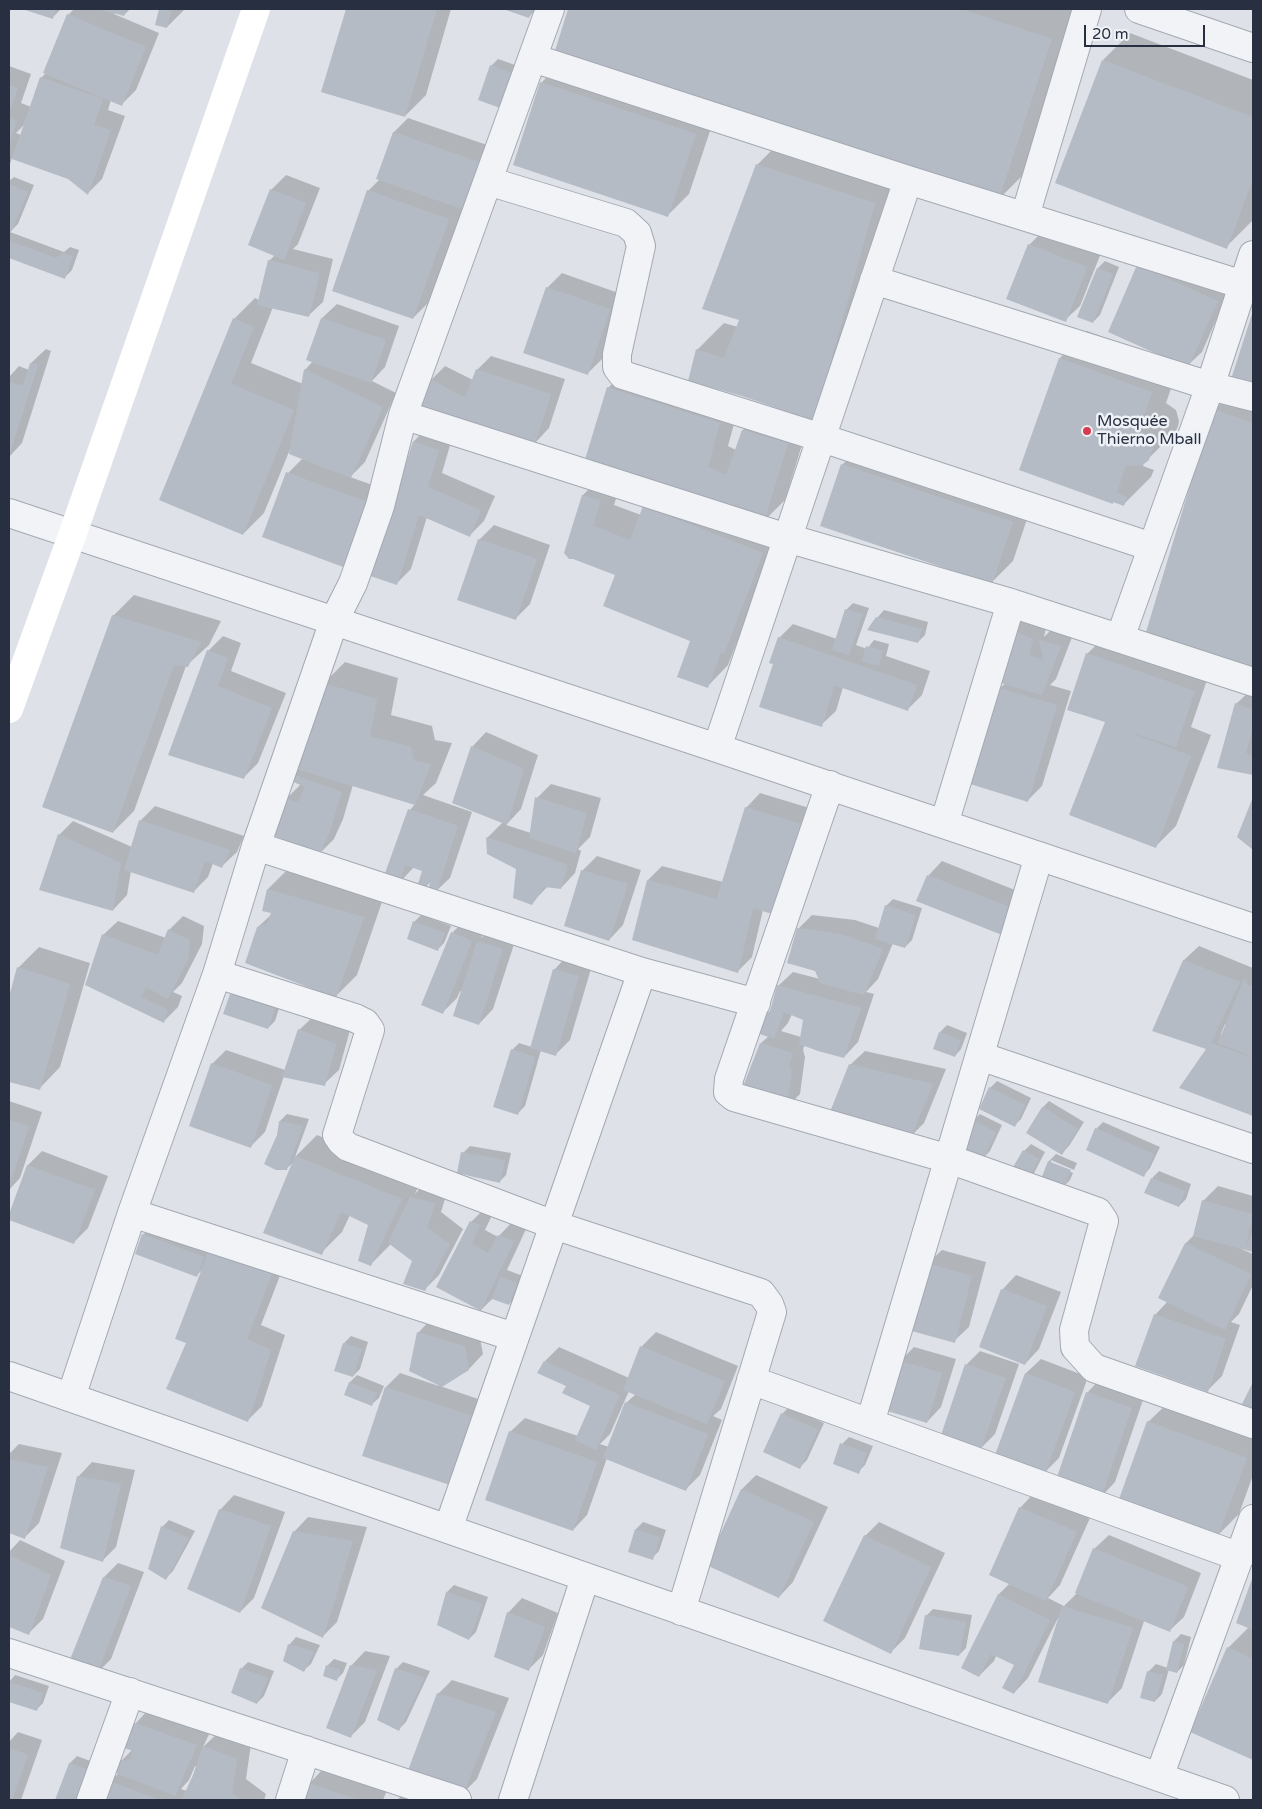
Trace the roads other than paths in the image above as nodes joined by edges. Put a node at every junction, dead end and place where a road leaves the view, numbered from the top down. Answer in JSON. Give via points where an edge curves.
{"nodes":[{"id":1,"x":256,"y":9,"type":"edge"},
{"id":2,"x":550,"y":9,"type":"edge"},
{"id":3,"x":1087,"y":9,"type":"edge"},
{"id":4,"x":1139,"y":9,"type":"edge"},
{"id":5,"x":1184,"y":17,"type":"edge"},
{"id":6,"x":1253,"y":48,"type":"edge"},
{"id":7,"x":533,"y":58,"type":"junction"},
{"id":8,"x":908,"y":180,"type":"junction"},
{"id":9,"x":488,"y":181,"type":"junction"},
{"id":10,"x":1025,"y":216,"type":"junction"},
{"id":11,"x":1253,"y":255,"type":"edge"},
{"id":12,"x":874,"y":280,"type":"junction"},
{"id":13,"x":1248,"y":286,"type":"edge"},
{"id":14,"x":1210,"y":386,"type":"junction"},
{"id":15,"x":1253,"y":397,"type":"edge"},
{"id":16,"x":403,"y":415,"type":"junction"},
{"id":17,"x":822,"y":438,"type":"junction"},
{"id":18,"x":9,"y":513,"type":"edge"},
{"id":19,"x":73,"y":533,"type":"junction"},
{"id":20,"x":786,"y":538,"type":"junction"},
{"id":21,"x":1152,"y":547,"type":"junction"},
{"id":22,"x":1011,"y":603,"type":"junction"},
{"id":23,"x":334,"y":621,"type":"junction"},
{"id":24,"x":1120,"y":638,"type":"junction"},
{"id":25,"x":1253,"y":682,"type":"edge"},
{"id":26,"x":9,"y":709,"type":"edge"},
{"id":27,"x":717,"y":748,"type":"junction"},
{"id":28,"x":830,"y":785,"type":"junction"},
{"id":29,"x":944,"y":824,"type":"junction"},
{"id":30,"x":256,"y":846,"type":"junction"},
{"id":31,"x":1039,"y":856,"type":"junction"},
{"id":32,"x":1253,"y":928,"type":"edge"},
{"id":33,"x":642,"y":972,"type":"junction"},
{"id":34,"x":217,"y":974,"type":"junction"},
{"id":35,"x":756,"y":1003,"type":"junction"},
{"id":36,"x":980,"y":1056,"type":"junction"},
{"id":37,"x":1253,"y":1149,"type":"edge"},
{"id":38,"x":949,"y":1159,"type":"junction"},
{"id":39,"x":132,"y":1213,"type":"junction"},
{"id":40,"x":554,"y":1225,"type":"junction"},
{"id":41,"x":514,"y":1337,"type":"junction"},
{"id":42,"x":9,"y":1376,"type":"edge"},
{"id":43,"x":751,"y":1380,"type":"junction"},
{"id":44,"x":71,"y":1397,"type":"junction"},
{"id":45,"x":870,"y":1423,"type":"junction"},
{"id":46,"x":1253,"y":1424,"type":"edge"},
{"id":47,"x":1253,"y":1519,"type":"edge"},
{"id":48,"x":448,"y":1529,"type":"junction"},
{"id":49,"x":1240,"y":1557,"type":"junction"},
{"id":50,"x":585,"y":1578,"type":"junction"},
{"id":51,"x":682,"y":1611,"type":"junction"},
{"id":52,"x":9,"y":1653,"type":"edge"},
{"id":53,"x":130,"y":1692,"type":"junction"},
{"id":54,"x":306,"y":1750,"type":"junction"},
{"id":55,"x":1159,"y":1777,"type":"junction"},
{"id":56,"x":91,"y":1800,"type":"edge"},
{"id":57,"x":290,"y":1800,"type":"edge"},
{"id":58,"x":457,"y":1800,"type":"edge"},
{"id":59,"x":513,"y":1800,"type":"edge"},
{"id":60,"x":1225,"y":1800,"type":"edge"}],
"edges":[{"from":1,"to":19,"type":"street"},
{"from":2,"to":7,"type":"street"},
{"from":3,"to":10,"type":"street"},
{"from":4,"to":5,"type":"street"},
{"from":5,"to":6,"type":"street"},
{"from":7,"to":8,"type":"street"},
{"from":7,"to":9,"type":"street"},
{"from":8,"to":10,"type":"street"},
{"from":8,"to":12,"type":"street"},
{"from":9,"to":16,"type":"street"},
{"from":9,"to":17,"type":"street","via":[[626,223],[637,233],[642,246],[617,354],[617,367],[623,375]]},
{"from":10,"to":13,"type":"street"},
{"from":11,"to":13,"type":"street"},
{"from":12,"to":14,"type":"street"},
{"from":12,"to":17,"type":"street"},
{"from":13,"to":14,"type":"street"},
{"from":14,"to":15,"type":"street"},
{"from":14,"to":21,"type":"street"},
{"from":16,"to":20,"type":"street"},
{"from":16,"to":23,"type":"street","via":[[380,506],[353,583]]},
{"from":17,"to":20,"type":"street"},
{"from":17,"to":21,"type":"street"},
{"from":18,"to":19,"type":"street"},
{"from":19,"to":23,"type":"street"},
{"from":19,"to":26,"type":"street"},
{"from":20,"to":22,"type":"street"},
{"from":20,"to":27,"type":"street"},
{"from":21,"to":24,"type":"street"},
{"from":22,"to":24,"type":"street"},
{"from":22,"to":29,"type":"street"},
{"from":23,"to":27,"type":"street"},
{"from":23,"to":30,"type":"street"},
{"from":24,"to":25,"type":"street"},
{"from":27,"to":28,"type":"street"},
{"from":28,"to":29,"type":"street"},
{"from":28,"to":35,"type":"street"},
{"from":29,"to":31,"type":"street"},
{"from":30,"to":33,"type":"street"},
{"from":30,"to":34,"type":"street"},
{"from":31,"to":32,"type":"street"},
{"from":31,"to":36,"type":"street"},
{"from":33,"to":35,"type":"street"},
{"from":33,"to":40,"type":"street"},
{"from":34,"to":39,"type":"street"},
{"from":34,"to":40,"type":"street","via":[[365,1023],[370,1030],[337,1135],[341,1141]]},
{"from":35,"to":38,"type":"street","via":[[729,1079],[728,1092],[734,1097]]},
{"from":36,"to":37,"type":"street"},
{"from":36,"to":38,"type":"street"},
{"from":38,"to":45,"type":"street"},
{"from":38,"to":46,"type":"street","via":[[1098,1212],[1104,1222],[1074,1330],[1075,1347],[1094,1368]]},
{"from":39,"to":41,"type":"street"},
{"from":39,"to":44,"type":"street"},
{"from":40,"to":41,"type":"street"},
{"from":40,"to":43,"type":"street","via":[[761,1293],[772,1312]]},
{"from":41,"to":48,"type":"street"},
{"from":42,"to":44,"type":"street"},
{"from":43,"to":45,"type":"street"},
{"from":43,"to":51,"type":"street"},
{"from":44,"to":48,"type":"street"},
{"from":45,"to":49,"type":"street"},
{"from":47,"to":49,"type":"street"},
{"from":48,"to":50,"type":"street"},
{"from":49,"to":55,"type":"street"},
{"from":50,"to":51,"type":"street"},
{"from":50,"to":59,"type":"street"},
{"from":51,"to":55,"type":"street"},
{"from":52,"to":53,"type":"street"},
{"from":53,"to":54,"type":"street"},
{"from":53,"to":56,"type":"street"},
{"from":54,"to":57,"type":"street"},
{"from":54,"to":58,"type":"street"},
{"from":55,"to":60,"type":"street"}]}
